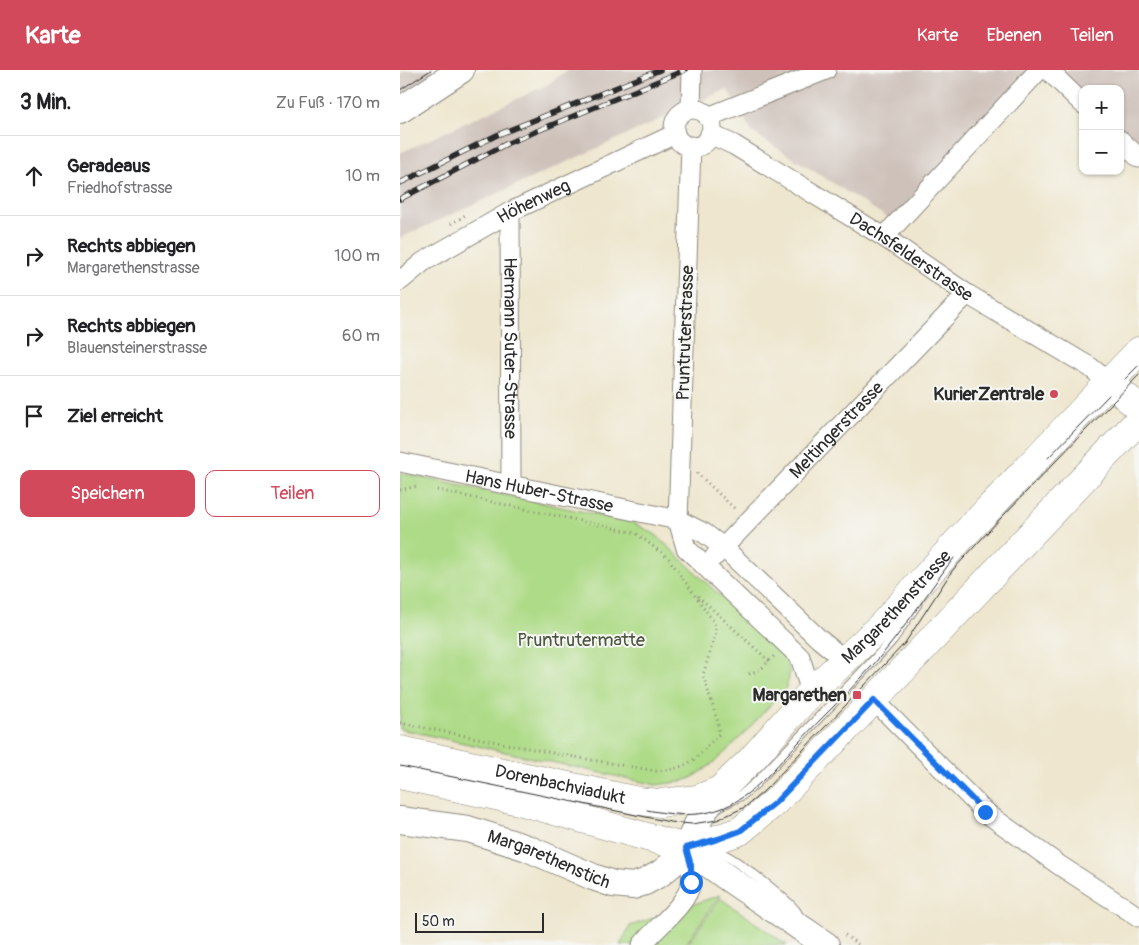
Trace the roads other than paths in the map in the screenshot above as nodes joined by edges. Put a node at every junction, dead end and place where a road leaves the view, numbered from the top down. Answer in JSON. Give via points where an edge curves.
{"nodes":[{"id":1,"x":461,"y":70,"type":"edge"},
{"id":2,"x":692,"y":70,"type":"edge"},
{"id":3,"x":826,"y":70,"type":"edge"},
{"id":4,"x":1039,"y":70,"type":"edge"},
{"id":5,"x":1048,"y":70,"type":"edge"},
{"id":6,"x":1079,"y":100,"type":"edge"},
{"id":7,"x":400,"y":110,"type":"edge"},
{"id":8,"x":700,"y":114,"type":"junction"},
{"id":9,"x":675,"y":134,"type":"junction"},
{"id":10,"x":1124,"y":144,"type":"edge"},
{"id":11,"x":691,"y":146,"type":"junction"},
{"id":12,"x":1139,"y":158,"type":"edge"},
{"id":13,"x":510,"y":212,"type":"junction"},
{"id":14,"x":884,"y":237,"type":"junction"},
{"id":15,"x":400,"y":281,"type":"edge"},
{"id":16,"x":968,"y":294,"type":"junction"},
{"id":17,"x":1139,"y":352,"type":"edge"},
{"id":18,"x":1110,"y":383,"type":"junction"},
{"id":19,"x":1139,"y":408,"type":"edge"},
{"id":20,"x":1139,"y":420,"type":"edge"},
{"id":21,"x":400,"y":462,"type":"edge"},
{"id":22,"x":511,"y":485,"type":"junction"},
{"id":23,"x":678,"y":520,"type":"junction"},
{"id":24,"x":723,"y":547,"type":"junction"},
{"id":25,"x":705,"y":566,"type":"junction"},
{"id":26,"x":933,"y":570,"type":"junction"},
{"id":27,"x":846,"y":661,"type":"junction"},
{"id":28,"x":811,"y":692,"type":"junction"},
{"id":29,"x":874,"y":700,"type":"junction"},
{"id":30,"x":400,"y":750,"type":"edge"},
{"id":31,"x":400,"y":775,"type":"edge"},
{"id":32,"x":638,"y":800,"type":"junction"},
{"id":33,"x":705,"y":804,"type":"junction"},
{"id":34,"x":674,"y":811,"type":"dead end"},
{"id":35,"x":400,"y":820,"type":"edge"},
{"id":36,"x":686,"y":848,"type":"junction"},
{"id":37,"x":1139,"y":917,"type":"edge"},
{"id":38,"x":642,"y":945,"type":"edge"},
{"id":39,"x":826,"y":945,"type":"edge"}],
"edges":[{"from":1,"to":7,"type":"main road"},
{"from":2,"to":8,"type":"street"},
{"from":3,"to":8,"type":"street"},
{"from":4,"to":14,"type":"street"},
{"from":5,"to":6,"type":"street"},
{"from":8,"to":9,"type":"street","via":[[681,113],[675,123]]},
{"from":8,"to":11,"type":"street","via":[[703,144]]},
{"from":8,"to":14,"type":"street","name":"Dachsfelderstrasse","via":[[734,146]]},
{"from":9,"to":11,"type":"street"},
{"from":9,"to":13,"type":"street","name":"Höhenweg"},
{"from":10,"to":12,"type":"street"},
{"from":11,"to":23,"type":"street","name":"Pruntruterstrasse"},
{"from":13,"to":15,"type":"street","name":"Höhenweg","via":[[423,262]]},
{"from":13,"to":22,"type":"street","name":"Hermann Suter-Strasse"},
{"from":14,"to":16,"type":"street","name":"Dachsfelderstrasse"},
{"from":16,"to":18,"type":"street","name":"Dachsfelderstrasse"},
{"from":16,"to":24,"type":"street","name":"Meltingerstrasse"},
{"from":17,"to":18,"type":"main road","name":"Margarethenstrasse"},
{"from":18,"to":19,"type":"main road"},
{"from":18,"to":26,"type":"main road","name":"Margarethenstrasse"},
{"from":20,"to":29,"type":"main road"},
{"from":21,"to":22,"type":"street","name":"Hans Huber-Strasse"},
{"from":22,"to":23,"type":"street","name":"Hans Huber-Strasse"},
{"from":23,"to":24,"type":"street"},
{"from":23,"to":25,"type":"street","name":"Pruntruterstrasse","via":[[686,548]]},
{"from":24,"to":25,"type":"street","name":"Meltingerstrasse"},
{"from":24,"to":27,"type":"street"},
{"from":25,"to":28,"type":"street","name":"Pruntruterstrasse","via":[[800,656]]},
{"from":26,"to":27,"type":"main road","name":"Margarethenstrasse"},
{"from":26,"to":33,"type":"lane","via":[[915,608],[892,640],[751,788],[735,799]]},
{"from":27,"to":28,"type":"main road","name":"Margarethenstrasse"},
{"from":28,"to":33,"type":"main road","name":"Margarethenstrasse","via":[[752,759]]},
{"from":29,"to":36,"type":"main road","via":[[776,802],[740,831]]},
{"from":29,"to":37,"type":"street","via":[[985,812],[1059,866]]},
{"from":30,"to":32,"type":"main road","name":"Dorenbachviadukt"},
{"from":31,"to":36,"type":"main road","name":"Dorenbachviadukt","via":[[519,801]]},
{"from":32,"to":33,"type":"main road","name":"Dorenbachviadukt","via":[[660,803],[698,799]]},
{"from":32,"to":34,"type":"lane","via":[[648,806]]},
{"from":33,"to":36,"type":"main road","name":"Margarethenstrasse"},
{"from":35,"to":36,"type":"main road","name":"Margarethenstich","via":[[468,829],[527,848],[594,878],[633,886],[661,873]]},
{"from":36,"to":38,"type":"street","via":[[691,882],[686,896]]},
{"from":36,"to":39,"type":"main road"}]}
